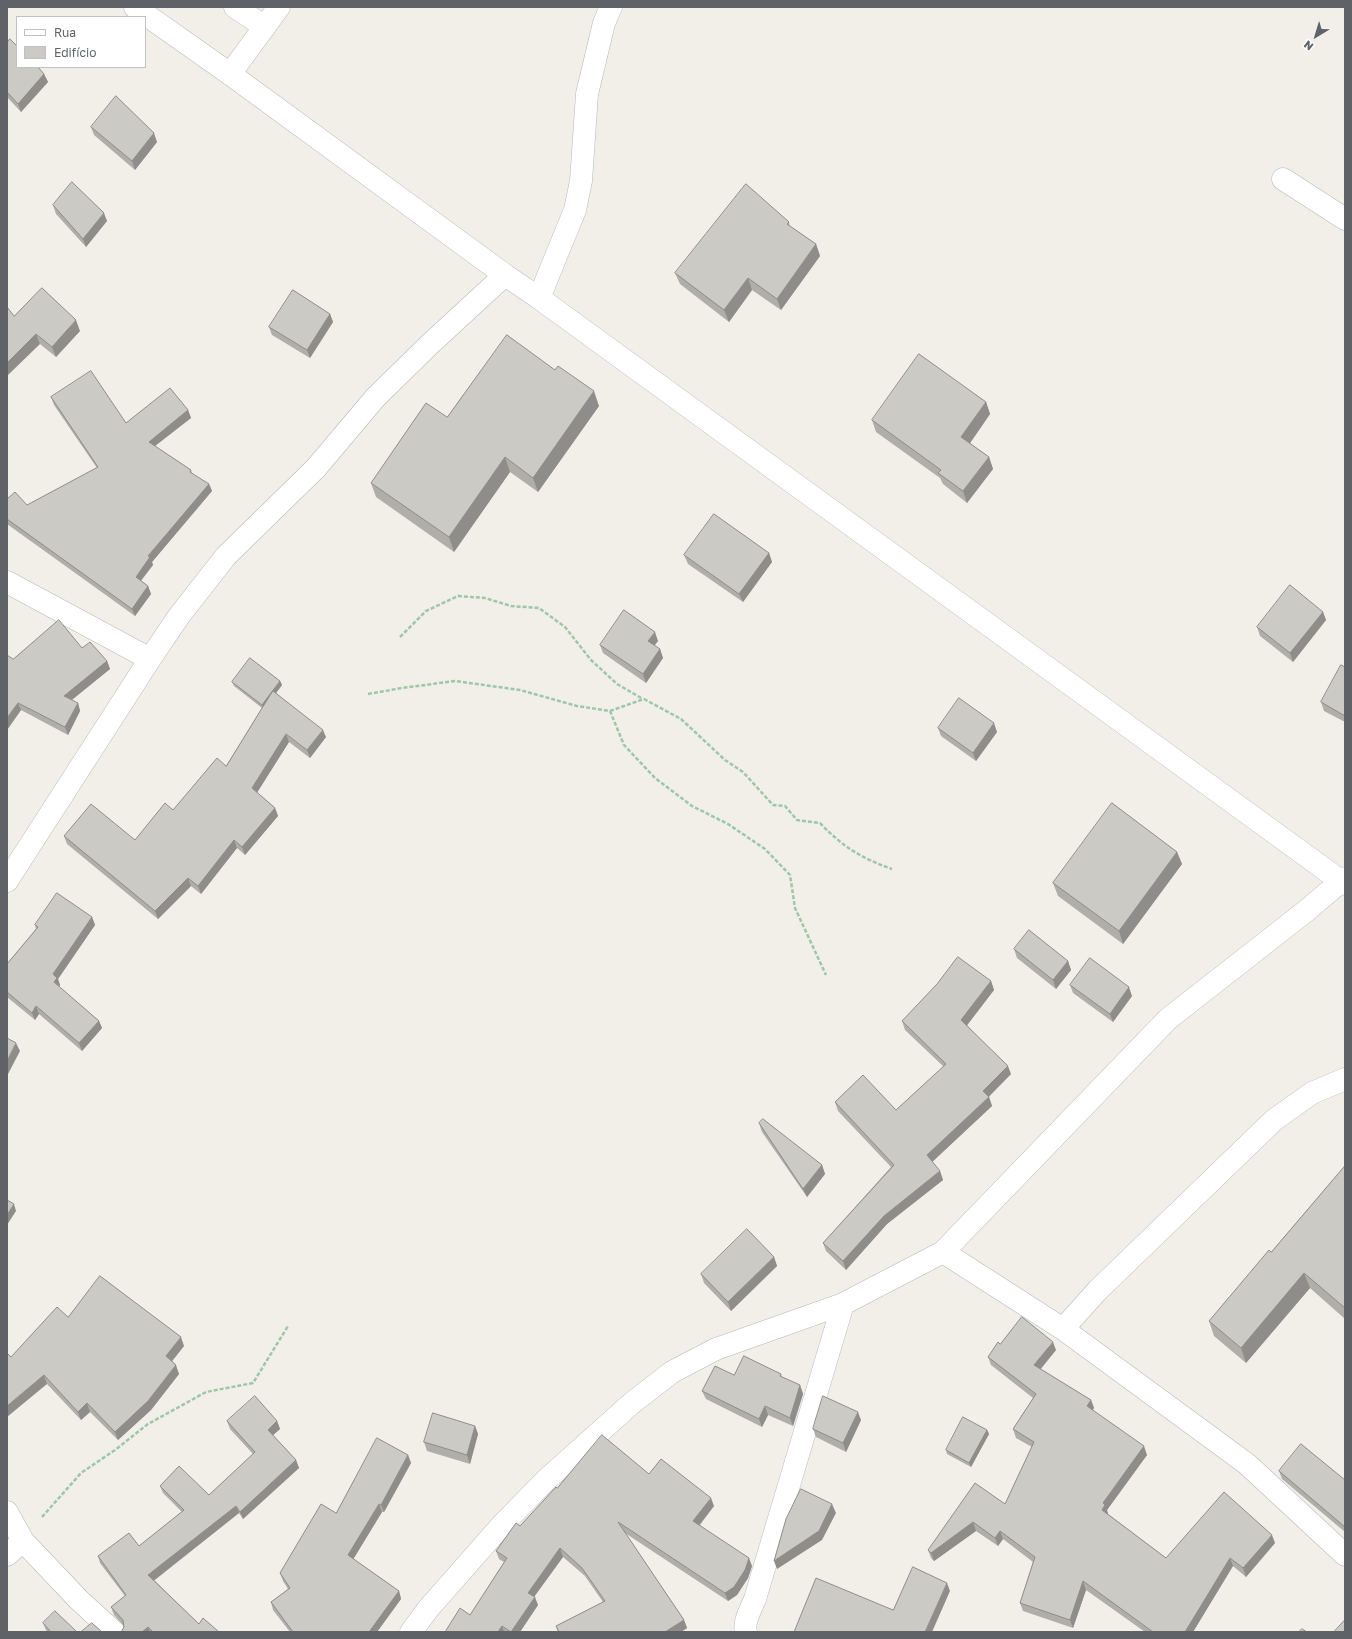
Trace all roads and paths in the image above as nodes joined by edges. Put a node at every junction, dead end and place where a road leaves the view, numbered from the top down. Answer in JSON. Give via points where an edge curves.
{"nodes":[{"id":1,"x":135,"y":7,"type":"edge"},
{"id":2,"x":235,"y":7,"type":"edge"},
{"id":3,"x":279,"y":7,"type":"edge"},
{"id":4,"x":611,"y":7,"type":"edge"},
{"id":5,"x":266,"y":27,"type":"junction"},
{"id":6,"x":230,"y":74,"type":"junction"},
{"id":7,"x":1283,"y":179,"type":"dead end"},
{"id":8,"x":1345,"y":219,"type":"edge"},
{"id":9,"x":504,"y":275,"type":"junction"},
{"id":10,"x":539,"y":298,"type":"junction"},
{"id":11,"x":7,"y":582,"type":"edge"},
{"id":12,"x":400,"y":637,"type":"dead end"},
{"id":13,"x":150,"y":659,"type":"junction"},
{"id":14,"x":368,"y":694,"type":"dead end"},
{"id":15,"x":644,"y":699,"type":"junction"},
{"id":16,"x":610,"y":711,"type":"junction"},
{"id":17,"x":892,"y":869,"type":"dead end"},
{"id":18,"x":7,"y":881,"type":"edge"},
{"id":19,"x":1344,"y":881,"type":"edge"},
{"id":20,"x":826,"y":974,"type":"dead end"},
{"id":21,"x":1345,"y":1079,"type":"edge"},
{"id":22,"x":943,"y":1252,"type":"junction"},
{"id":23,"x":843,"y":1304,"type":"junction"},
{"id":24,"x":288,"y":1326,"type":"dead end"},
{"id":25,"x":1063,"y":1329,"type":"junction"},
{"id":26,"x":7,"y":1512,"type":"edge"},
{"id":27,"x":23,"y":1541,"type":"junction"},
{"id":28,"x":7,"y":1555,"type":"edge"},
{"id":29,"x":1345,"y":1555,"type":"edge"},
{"id":30,"x":114,"y":1632,"type":"edge"},
{"id":31,"x":411,"y":1632,"type":"edge"},
{"id":32,"x":746,"y":1632,"type":"edge"}],
"edges":[{"from":1,"to":6,"type":"street"},
{"from":2,"to":5,"type":"street"},
{"from":3,"to":5,"type":"street"},
{"from":4,"to":10,"type":"street","via":[[604,23],[587,94],[581,181],[574,210]]},
{"from":5,"to":6,"type":"street"},
{"from":6,"to":9,"type":"street"},
{"from":7,"to":8,"type":"street"},
{"from":9,"to":10,"type":"street"},
{"from":9,"to":13,"type":"street","via":[[375,398],[316,468],[226,556],[179,616]]},
{"from":10,"to":19,"type":"street"},
{"from":11,"to":13,"type":"street"},
{"from":12,"to":15,"type":"path","via":[[426,611],[458,596],[485,598],[511,606],[539,608],[564,627],[591,660],[618,684]]},
{"from":13,"to":18,"type":"street"},
{"from":14,"to":16,"type":"path","via":[[455,681],[520,690],[577,706]]},
{"from":15,"to":16,"type":"path"},
{"from":15,"to":17,"type":"path","via":[[681,719],[725,760],[743,772],[773,805],[785,806],[797,820],[820,823],[849,849],[867,860]]},
{"from":16,"to":20,"type":"path","via":[[624,745],[655,778],[692,806],[728,824],[765,849],[790,875],[795,908]]},
{"from":19,"to":22,"type":"street","via":[[1168,1019]]},
{"from":21,"to":25,"type":"street","via":[[1312,1093],[1274,1120],[1097,1291]]},
{"from":22,"to":23,"type":"street"},
{"from":22,"to":25,"type":"street"},
{"from":23,"to":31,"type":"street","via":[[716,1349],[672,1372],[632,1403],[546,1480],[501,1526]]},
{"from":23,"to":32,"type":"street","via":[[757,1592],[746,1620]]},
{"from":24,"to":27,"type":"path","via":[[253,1383],[206,1392],[148,1424],[81,1473]]},
{"from":25,"to":29,"type":"street","via":[[1247,1464]]},
{"from":26,"to":27,"type":"street"},
{"from":27,"to":28,"type":"street"},
{"from":27,"to":30,"type":"street","via":[[79,1600]]}]}
